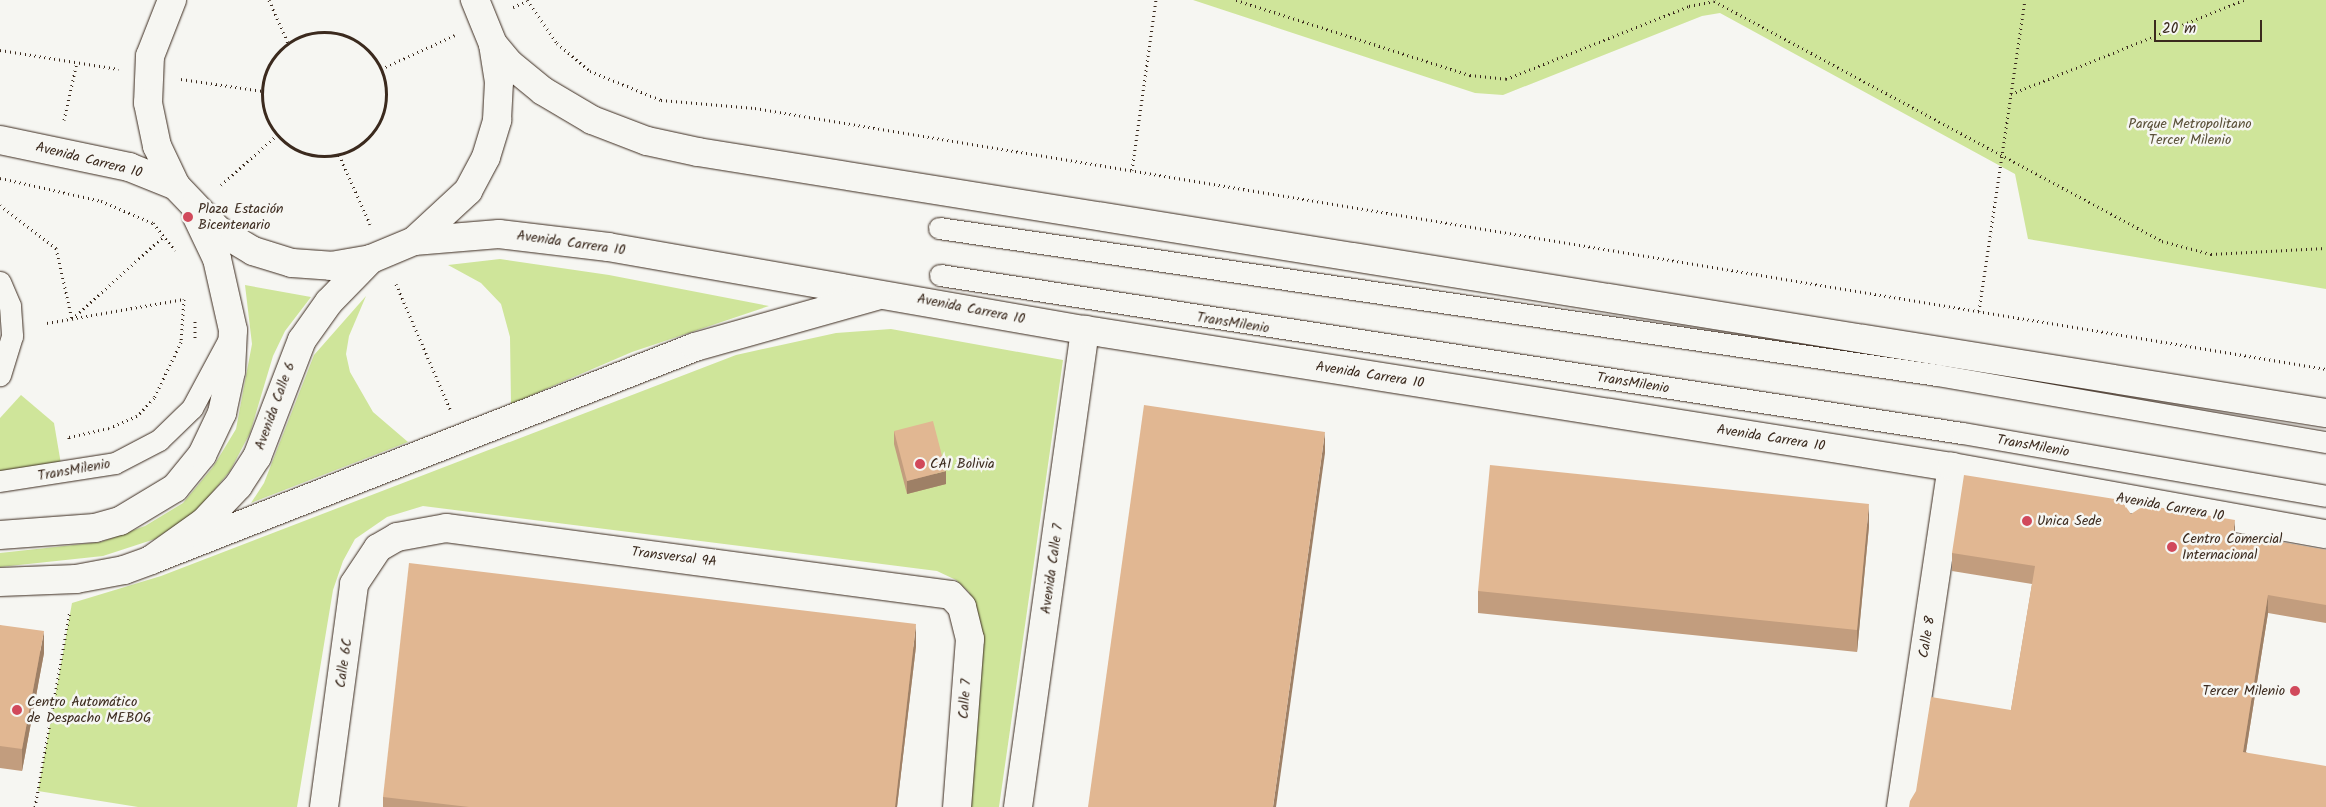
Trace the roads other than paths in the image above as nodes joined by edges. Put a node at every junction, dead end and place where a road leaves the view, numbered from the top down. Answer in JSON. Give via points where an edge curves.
{"nodes":[{"id":1,"x":172,"y":0,"type":"edge"},
{"id":2,"x":475,"y":0,"type":"edge"},
{"id":3,"x":493,"y":44,"type":"junction"},
{"id":4,"x":0,"y":140,"type":"edge"},
{"id":5,"x":184,"y":196,"type":"junction"},
{"id":6,"x":940,"y":228,"type":"dead end"},
{"id":7,"x":414,"y":241,"type":"junction"},
{"id":8,"x":371,"y":260,"type":"junction"},
{"id":9,"x":940,"y":275,"type":"dead end"},
{"id":10,"x":0,"y":282,"type":"edge"},
{"id":11,"x":888,"y":293,"type":"junction"},
{"id":12,"x":233,"y":330,"type":"junction"},
{"id":13,"x":1085,"y":330,"type":"junction"},
{"id":14,"x":0,"y":375,"type":"edge"},
{"id":15,"x":2326,"y":413,"type":"edge"},
{"id":16,"x":2326,"y":442,"type":"edge"},
{"id":17,"x":1952,"y":467,"type":"junction"},
{"id":18,"x":0,"y":481,"type":"edge"},
{"id":19,"x":2326,"y":496,"type":"edge"},
{"id":20,"x":0,"y":534,"type":"edge"},
{"id":21,"x":2326,"y":534,"type":"edge"},
{"id":22,"x":397,"y":537,"type":"joint"},
{"id":23,"x":151,"y":560,"type":"junction"},
{"id":24,"x":0,"y":582,"type":"edge"},
{"id":25,"x":951,"y":595,"type":"joint"},
{"id":26,"x":324,"y":807,"type":"edge"},
{"id":27,"x":957,"y":807,"type":"edge"},
{"id":28,"x":1018,"y":807,"type":"edge"},
{"id":29,"x":1901,"y":807,"type":"edge"}],
"edges":[{"from":1,"to":5,"type":"main road","via":[[150,56],[148,103],[156,146]]},
{"from":2,"to":3,"type":"main road"},
{"from":3,"to":7,"type":"main road","via":[[499,82],[497,120],[486,157],[468,191]]},
{"from":3,"to":15,"type":"main road","via":[[510,64],[543,91],[592,120],[647,141],[698,152]]},
{"from":4,"to":5,"type":"main road","name":"Avenida Carrera 10","via":[[129,167]]},
{"from":5,"to":8,"type":"main road","via":[[218,230],[253,251],[311,266]]},
{"from":5,"to":12,"type":"main road","via":[[217,259]]},
{"from":6,"to":16,"type":"lane","via":[[1928,374]]},
{"from":7,"to":8,"type":"main road"},
{"from":7,"to":11,"type":"main road","name":"Avenida Carrera 10","via":[[469,235],[537,237]]},
{"from":8,"to":23,"type":"main road","name":"Avenida Calle 6","via":[[329,302],[302,340],[256,457],[238,486],[204,522]]},
{"from":9,"to":19,"type":"lane","name":"TransMilenio","via":[[1962,433]]},
{"from":10,"to":14,"type":"lane","via":[[10,306],[12,336]]},
{"from":11,"to":13,"type":"main road","name":"Avenida Carrera 10"},
{"from":11,"to":23,"type":"main road","via":[[695,347]]},
{"from":12,"to":18,"type":"lane","name":"TransMilenio","via":[[192,408],[159,440],[115,464]]},
{"from":12,"to":20,"type":"main road","via":[[231,371],[222,413],[202,455],[175,488],[144,510],[95,528]]},
{"from":13,"to":17,"type":"main road","name":"Avenida Carrera 10"},
{"from":13,"to":28,"type":"main road","name":"Avenida Calle 7"},
{"from":17,"to":21,"type":"main road","name":"Avenida Carrera 10","via":[[2134,510]]},
{"from":17,"to":29,"type":"main road","name":"Calle 8"},
{"from":22,"to":25,"type":"main road","name":"Transversal 9A","via":[[446,528]]},
{"from":22,"to":26,"type":"main road","name":"Calle 6C","via":[[365,563],[354,584]]},
{"from":23,"to":24,"type":"main road","name":"Avenida Calle 6","via":[[76,579]]},
{"from":25,"to":27,"type":"main road","name":"Calle 7","via":[[962,607],[970,639]]}]}
